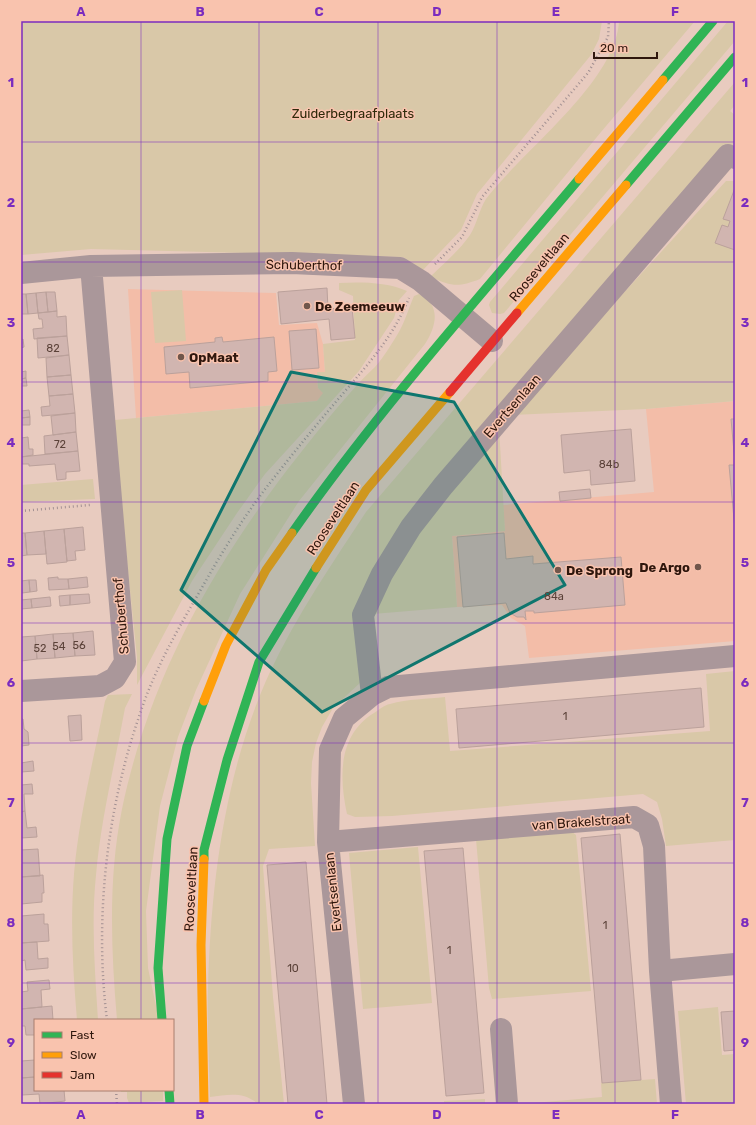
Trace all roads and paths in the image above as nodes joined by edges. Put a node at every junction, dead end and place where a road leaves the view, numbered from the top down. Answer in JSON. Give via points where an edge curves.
{"nodes":[{"id":1,"x":713,"y":21,"type":"edge"},
{"id":2,"x":735,"y":57,"type":"edge"},
{"id":3,"x":735,"y":158,"type":"edge"},
{"id":4,"x":91,"y":266,"type":"junction"},
{"id":5,"x":21,"y":273,"type":"edge"},
{"id":6,"x":463,"y":316,"type":"junction"},
{"id":7,"x":492,"y":341,"type":"junction"},
{"id":8,"x":111,"y":504,"type":"junction"},
{"id":9,"x":21,"y":511,"type":"edge"},
{"id":10,"x":735,"y":656,"type":"edge"},
{"id":11,"x":21,"y":691,"type":"edge"},
{"id":12,"x":372,"y":695,"type":"junction"},
{"id":13,"x":328,"y":842,"type":"junction"},
{"id":14,"x":735,"y":964,"type":"edge"},
{"id":15,"x":660,"y":971,"type":"junction"},
{"id":16,"x":162,"y":1019,"type":"edge"},
{"id":17,"x":501,"y":1029,"type":"dead end"},
{"id":18,"x":116,"y":1091,"type":"edge"},
{"id":19,"x":169,"y":1091,"type":"edge"},
{"id":20,"x":117,"y":1104,"type":"edge"},
{"id":21,"x":170,"y":1104,"type":"edge"},
{"id":22,"x":204,"y":1104,"type":"edge"},
{"id":23,"x":354,"y":1104,"type":"edge"},
{"id":24,"x":507,"y":1104,"type":"edge"},
{"id":25,"x":671,"y":1104,"type":"edge"}],
"edges":[{"from":1,"to":6,"type":"main road","name":"Rooseveltlaan"},
{"from":2,"to":7,"type":"main road","name":"Rooseveltlaan"},
{"from":3,"to":12,"type":"street","name":"Evertsenlaan","via":[[728,155],[443,486],[411,527],[382,574],[363,615]]},
{"from":4,"to":5,"type":"street","name":"Schuberthof"},
{"from":4,"to":6,"type":"street","name":"Schuberthof","via":[[292,263],[400,268],[421,281]]},
{"from":4,"to":8,"type":"street","name":"Schuberthof"},
{"from":6,"to":7,"type":"street","name":"Schuberthof"},
{"from":6,"to":16,"type":"main road","name":"Rooseveltlaan","via":[[334,474],[266,570],[226,645],[187,746],[168,838],[158,968]]},
{"from":7,"to":22,"type":"main road","name":"Rooseveltlaan","via":[[366,490],[259,662],[227,760],[204,850],[201,945]]},
{"from":8,"to":9,"type":"path"},
{"from":8,"to":11,"type":"street","name":"Schuberthof","via":[[125,662],[115,678],[100,686]]},
{"from":10,"to":12,"type":"street","name":"Evertsenlaan","via":[[388,687]]},
{"from":12,"to":13,"type":"street","name":"Evertsenlaan","via":[[344,718],[330,750]]},
{"from":13,"to":15,"type":"street","name":"van Brakelstraat","via":[[634,817],[648,825],[654,846]]},
{"from":13,"to":23,"type":"street","name":"Evertsenlaan"},
{"from":14,"to":15,"type":"street"},
{"from":15,"to":25,"type":"street","name":"van Brakelstraat"},
{"from":17,"to":24,"type":"street"},
{"from":18,"to":20,"type":"path"},
{"from":19,"to":21,"type":"main road"}]}
